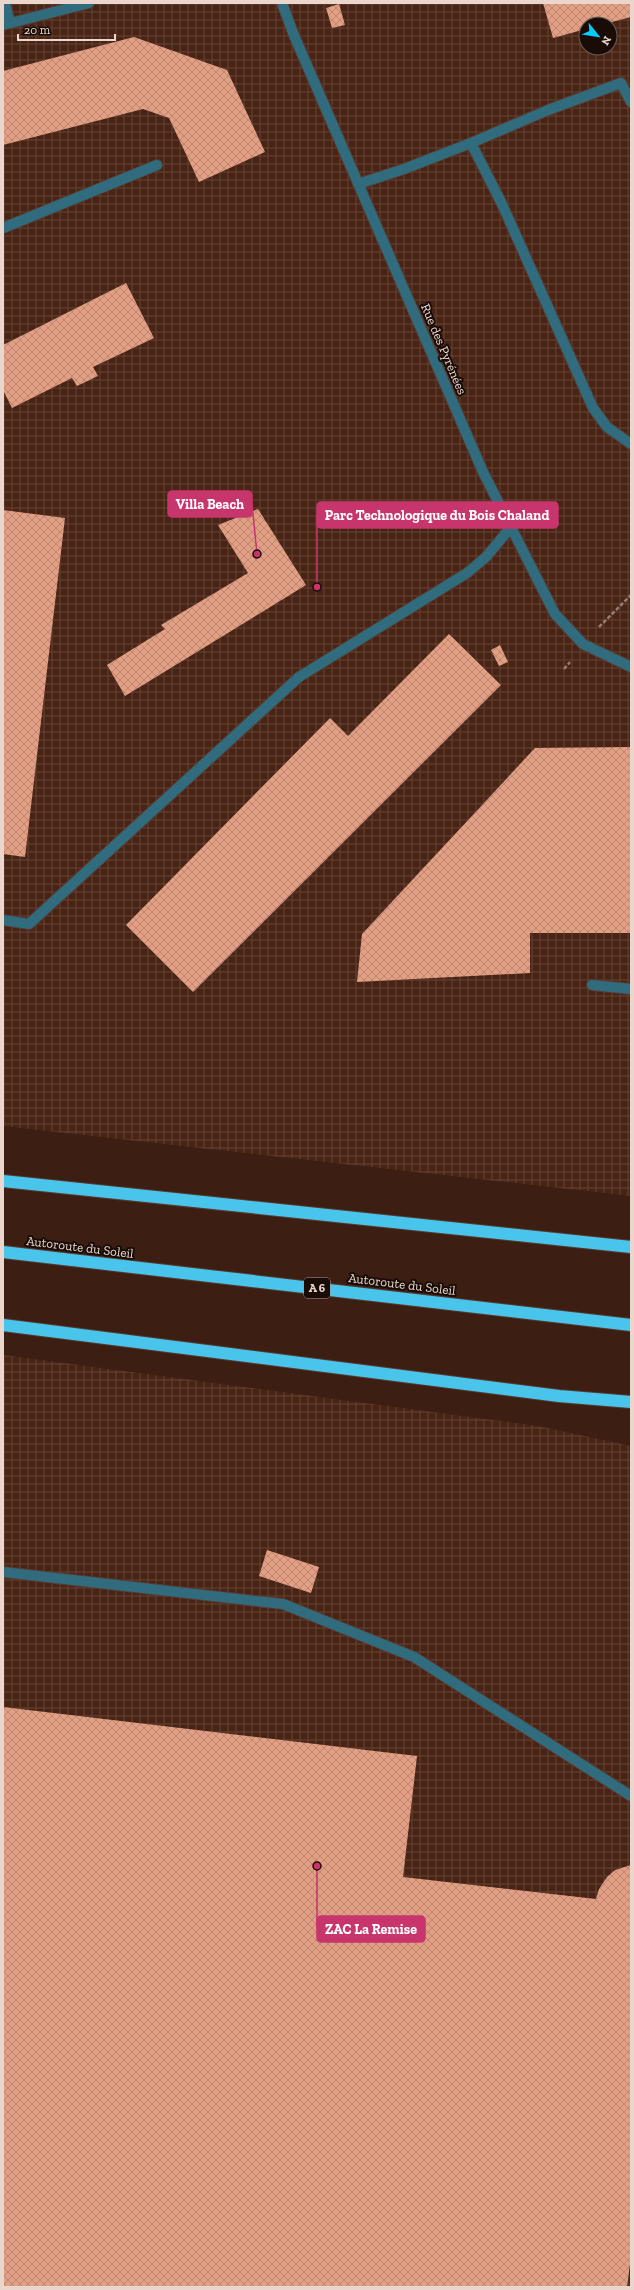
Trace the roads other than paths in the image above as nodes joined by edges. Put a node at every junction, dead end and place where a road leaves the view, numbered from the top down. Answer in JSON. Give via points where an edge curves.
{"nodes":[{"id":1,"x":5,"y":3,"type":"edge"},
{"id":2,"x":89,"y":3,"type":"edge"},
{"id":3,"x":282,"y":3,"type":"edge"},
{"id":4,"x":7,"y":24,"type":"edge"},
{"id":5,"x":631,"y":102,"type":"edge"},
{"id":6,"x":471,"y":143,"type":"junction"},
{"id":7,"x":157,"y":165,"type":"dead end"},
{"id":8,"x":358,"y":184,"type":"junction"},
{"id":9,"x":3,"y":228,"type":"edge"},
{"id":10,"x":631,"y":444,"type":"edge"},
{"id":11,"x":510,"y":527,"type":"junction"},
{"id":12,"x":631,"y":667,"type":"edge"},
{"id":13,"x":3,"y":920,"type":"edge"},
{"id":14,"x":592,"y":986,"type":"dead end"},
{"id":15,"x":631,"y":989,"type":"edge"},
{"id":16,"x":3,"y":1181,"type":"edge"},
{"id":17,"x":631,"y":1247,"type":"edge"},
{"id":18,"x":3,"y":1252,"type":"edge"},
{"id":19,"x":3,"y":1325,"type":"edge"},
{"id":20,"x":631,"y":1325,"type":"edge"},
{"id":21,"x":560,"y":1396,"type":"junction"},
{"id":22,"x":631,"y":1402,"type":"edge"},
{"id":23,"x":631,"y":1409,"type":"edge"},
{"id":24,"x":3,"y":1572,"type":"edge"},
{"id":25,"x":631,"y":1796,"type":"edge"}],
"edges":[{"from":1,"to":4,"type":"street"},
{"from":2,"to":4,"type":"street"},
{"from":3,"to":8,"type":"street","name":"Rue des Pyrénées"},
{"from":5,"to":6,"type":"street","via":[[621,83],[548,110]]},
{"from":6,"to":8,"type":"street"},
{"from":6,"to":10,"type":"street","via":[[502,204],[593,408],[607,427]]},
{"from":7,"to":9,"type":"street"},
{"from":8,"to":11,"type":"street","name":"Rue des Pyrénées","via":[[483,472]]},
{"from":11,"to":12,"type":"street","name":"Rue des Pyrénées","via":[[555,614],[583,644]]},
{"from":11,"to":13,"type":"street","via":[[486,557],[466,573],[299,677],[29,924]]},
{"from":14,"to":15,"type":"street"},
{"from":16,"to":17,"type":"highway"},
{"from":18,"to":20,"type":"highway","name":"Autoroute du Soleil","number":"A 6"},
{"from":19,"to":21,"type":"highway"},
{"from":21,"to":22,"type":"highway"},
{"from":21,"to":23,"type":"highway"},
{"from":24,"to":25,"type":"street","via":[[283,1604],[414,1657]]}]}
